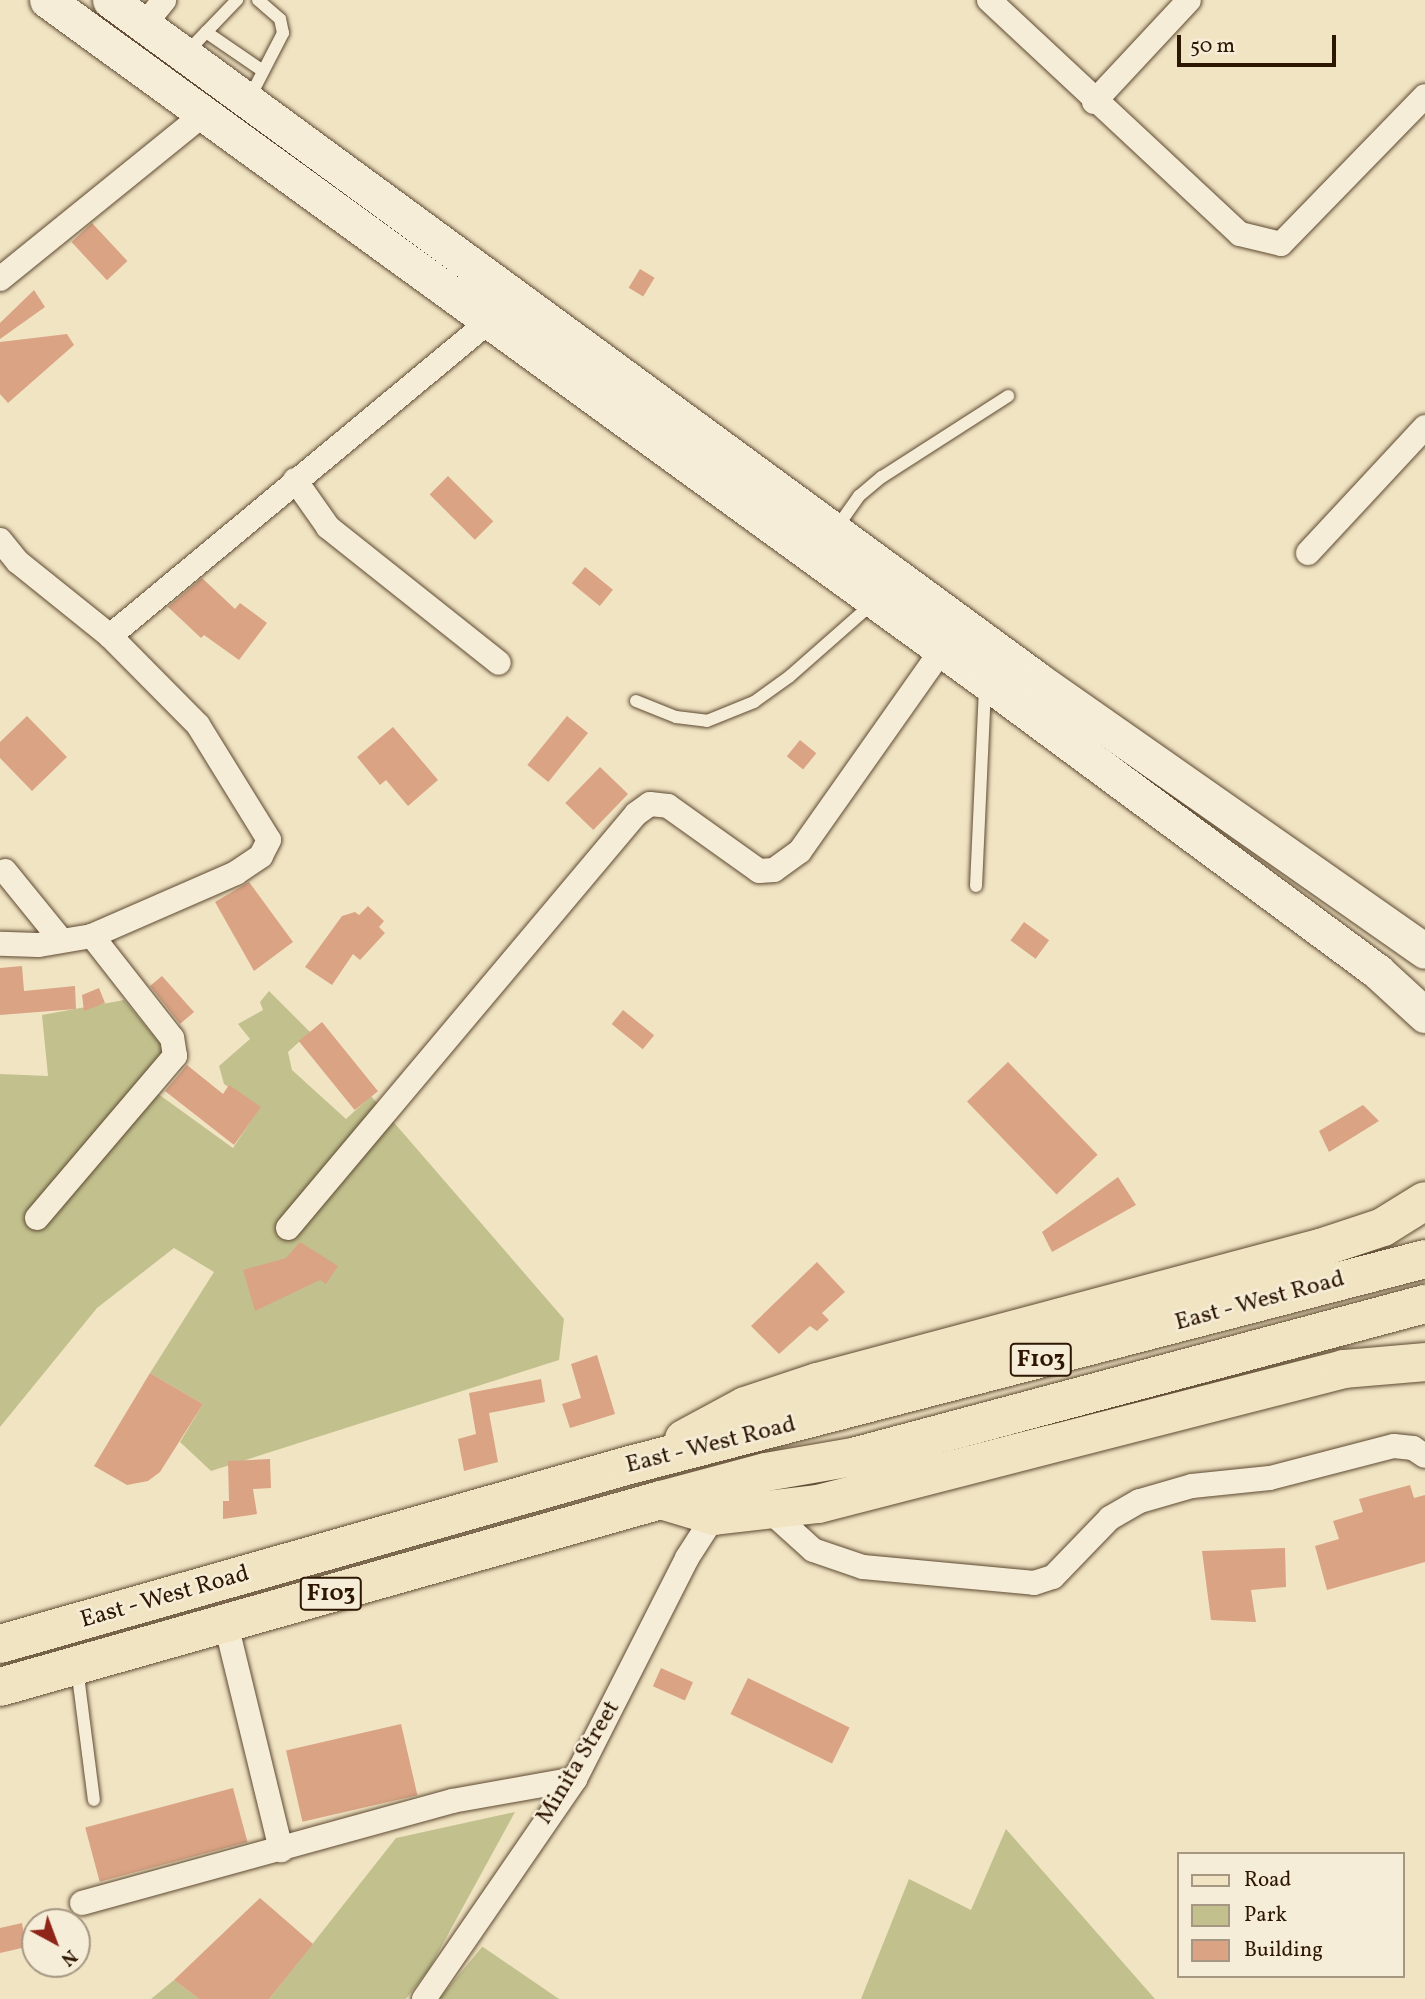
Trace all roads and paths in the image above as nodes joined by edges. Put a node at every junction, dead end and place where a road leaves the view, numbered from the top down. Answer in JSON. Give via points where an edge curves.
{"nodes":[{"id":1,"x":47,"y":0,"type":"edge"},
{"id":2,"x":110,"y":0,"type":"edge"},
{"id":3,"x":237,"y":0,"type":"edge"},
{"id":4,"x":258,"y":0,"type":"edge"},
{"id":5,"x":989,"y":0,"type":"edge"},
{"id":6,"x":1189,"y":0,"type":"edge"},
{"id":7,"x":154,"y":12,"type":"edge"},
{"id":8,"x":195,"y":43,"type":"junction"},
{"id":9,"x":256,"y":86,"type":"junction"},
{"id":10,"x":1425,"y":96,"type":"edge"},
{"id":11,"x":1094,"y":102,"type":"junction"},
{"id":12,"x":204,"y":114,"type":"junction"},
{"id":13,"x":0,"y":279,"type":"edge"},
{"id":14,"x":489,"y":321,"type":"junction"},
{"id":15,"x":1008,"y":396,"type":"dead end"},
{"id":16,"x":1425,"y":427,"type":"edge"},
{"id":17,"x":295,"y":480,"type":"junction"},
{"id":18,"x":835,"y":530,"type":"junction"},
{"id":19,"x":0,"y":540,"type":"edge"},
{"id":20,"x":1308,"y":553,"type":"dead end"},
{"id":21,"x":875,"y":601,"type":"junction"},
{"id":22,"x":110,"y":636,"type":"junction"},
{"id":23,"x":942,"y":650,"type":"junction"},
{"id":24,"x":499,"y":663,"type":"dead end"},
{"id":25,"x":985,"y":681,"type":"junction"},
{"id":26,"x":636,"y":701,"type":"dead end"},
{"id":27,"x":5,"y":872,"type":"dead end"},
{"id":28,"x":976,"y":886,"type":"dead end"},
{"id":29,"x":92,"y":936,"type":"junction"},
{"id":30,"x":61,"y":940,"type":"junction"},
{"id":31,"x":0,"y":944,"type":"edge"},
{"id":32,"x":1425,"y":951,"type":"edge"},
{"id":33,"x":1425,"y":1015,"type":"edge"},
{"id":34,"x":1425,"y":1202,"type":"edge"},
{"id":35,"x":37,"y":1219,"type":"dead end"},
{"id":36,"x":288,"y":1228,"type":"dead end"},
{"id":37,"x":1425,"y":1259,"type":"edge"},
{"id":38,"x":1425,"y":1304,"type":"edge"},
{"id":39,"x":1425,"y":1362,"type":"edge"},
{"id":40,"x":1425,"y":1456,"type":"edge"},
{"id":41,"x":657,"y":1459,"type":"junction"},
{"id":42,"x":662,"y":1500,"type":"junction"},
{"id":43,"x":770,"y":1511,"type":"junction"},
{"id":44,"x":714,"y":1516,"type":"junction"},
{"id":45,"x":226,"y":1624,"type":"junction"},
{"id":46,"x":0,"y":1644,"type":"edge"},
{"id":47,"x":77,"y":1665,"type":"junction"},
{"id":48,"x":0,"y":1687,"type":"edge"},
{"id":49,"x":575,"y":1779,"type":"junction"},
{"id":50,"x":94,"y":1800,"type":"dead end"},
{"id":51,"x":281,"y":1850,"type":"junction"},
{"id":52,"x":82,"y":1902,"type":"dead end"},
{"id":53,"x":424,"y":1999,"type":"edge"}],
"edges":[{"from":1,"to":12,"type":"main road"},
{"from":2,"to":7,"type":"main road"},
{"from":3,"to":8,"type":"lane"},
{"from":4,"to":9,"type":"lane","via":[[284,26]]},
{"from":5,"to":11,"type":"street"},
{"from":6,"to":11,"type":"street"},
{"from":7,"to":8,"type":"main road"},
{"from":8,"to":9,"type":"main road"},
{"from":9,"to":18,"type":"main road"},
{"from":10,"to":11,"type":"street","via":[[1281,244],[1240,234]]},
{"from":12,"to":13,"type":"street"},
{"from":12,"to":14,"type":"main road"},
{"from":14,"to":17,"type":"street"},
{"from":14,"to":21,"type":"main road"},
{"from":15,"to":18,"type":"lane","via":[[882,477],[859,496]]},
{"from":16,"to":20,"type":"street"},
{"from":17,"to":22,"type":"street"},
{"from":17,"to":24,"type":"street","via":[[328,527]]},
{"from":18,"to":32,"type":"main road","via":[[1096,722]]},
{"from":19,"to":22,"type":"street","via":[[18,562]]},
{"from":21,"to":23,"type":"main road"},
{"from":21,"to":26,"type":"lane","via":[[754,702],[707,721],[676,717]]},
{"from":22,"to":29,"type":"street","via":[[198,725],[269,840],[261,856],[236,873]]},
{"from":23,"to":25,"type":"main road"},
{"from":23,"to":36,"type":"street","via":[[800,851],[774,870],[759,871],[668,806],[650,804],[636,814]]},
{"from":25,"to":28,"type":"lane"},
{"from":25,"to":33,"type":"main road","via":[[1378,972]]},
{"from":27,"to":30,"type":"street"},
{"from":29,"to":30,"type":"street"},
{"from":29,"to":35,"type":"street","via":[[172,1038],[175,1056]]},
{"from":30,"to":31,"type":"street"},
{"from":34,"to":41,"type":"main road","via":[[1383,1227],[1320,1248],[817,1382],[745,1406],[699,1429]]},
{"from":37,"to":41,"type":"main road","name":"East - West Road","number":"F103"},
{"from":38,"to":42,"type":"main road","name":"East - West Road","number":"F103","via":[[853,1457],[766,1472]]},
{"from":39,"to":43,"type":"main road","via":[[1344,1369],[932,1478]]},
{"from":40,"to":43,"type":"street","via":[[1394,1446],[1269,1478],[1192,1486],[1140,1501],[1110,1518],[1053,1577],[1034,1583],[863,1567],[813,1550]]},
{"from":41,"to":46,"type":"main road","name":"East - West Road","number":"F103"},
{"from":42,"to":44,"type":"main road"},
{"from":42,"to":45,"type":"main road","name":"East - West Road","number":"F103"},
{"from":43,"to":44,"type":"main road"},
{"from":44,"to":49,"type":"street","name":"Minita Street","via":[[687,1558]]},
{"from":45,"to":47,"type":"main road","name":"East - West Road","number":"F103"},
{"from":45,"to":51,"type":"street"},
{"from":47,"to":48,"type":"main road","name":"East - West Road","number":"F103"},
{"from":47,"to":50,"type":"lane"},
{"from":49,"to":51,"type":"street","via":[[452,1801]]},
{"from":49,"to":53,"type":"street","name":"Minita Street"},
{"from":51,"to":52,"type":"street"}]}
